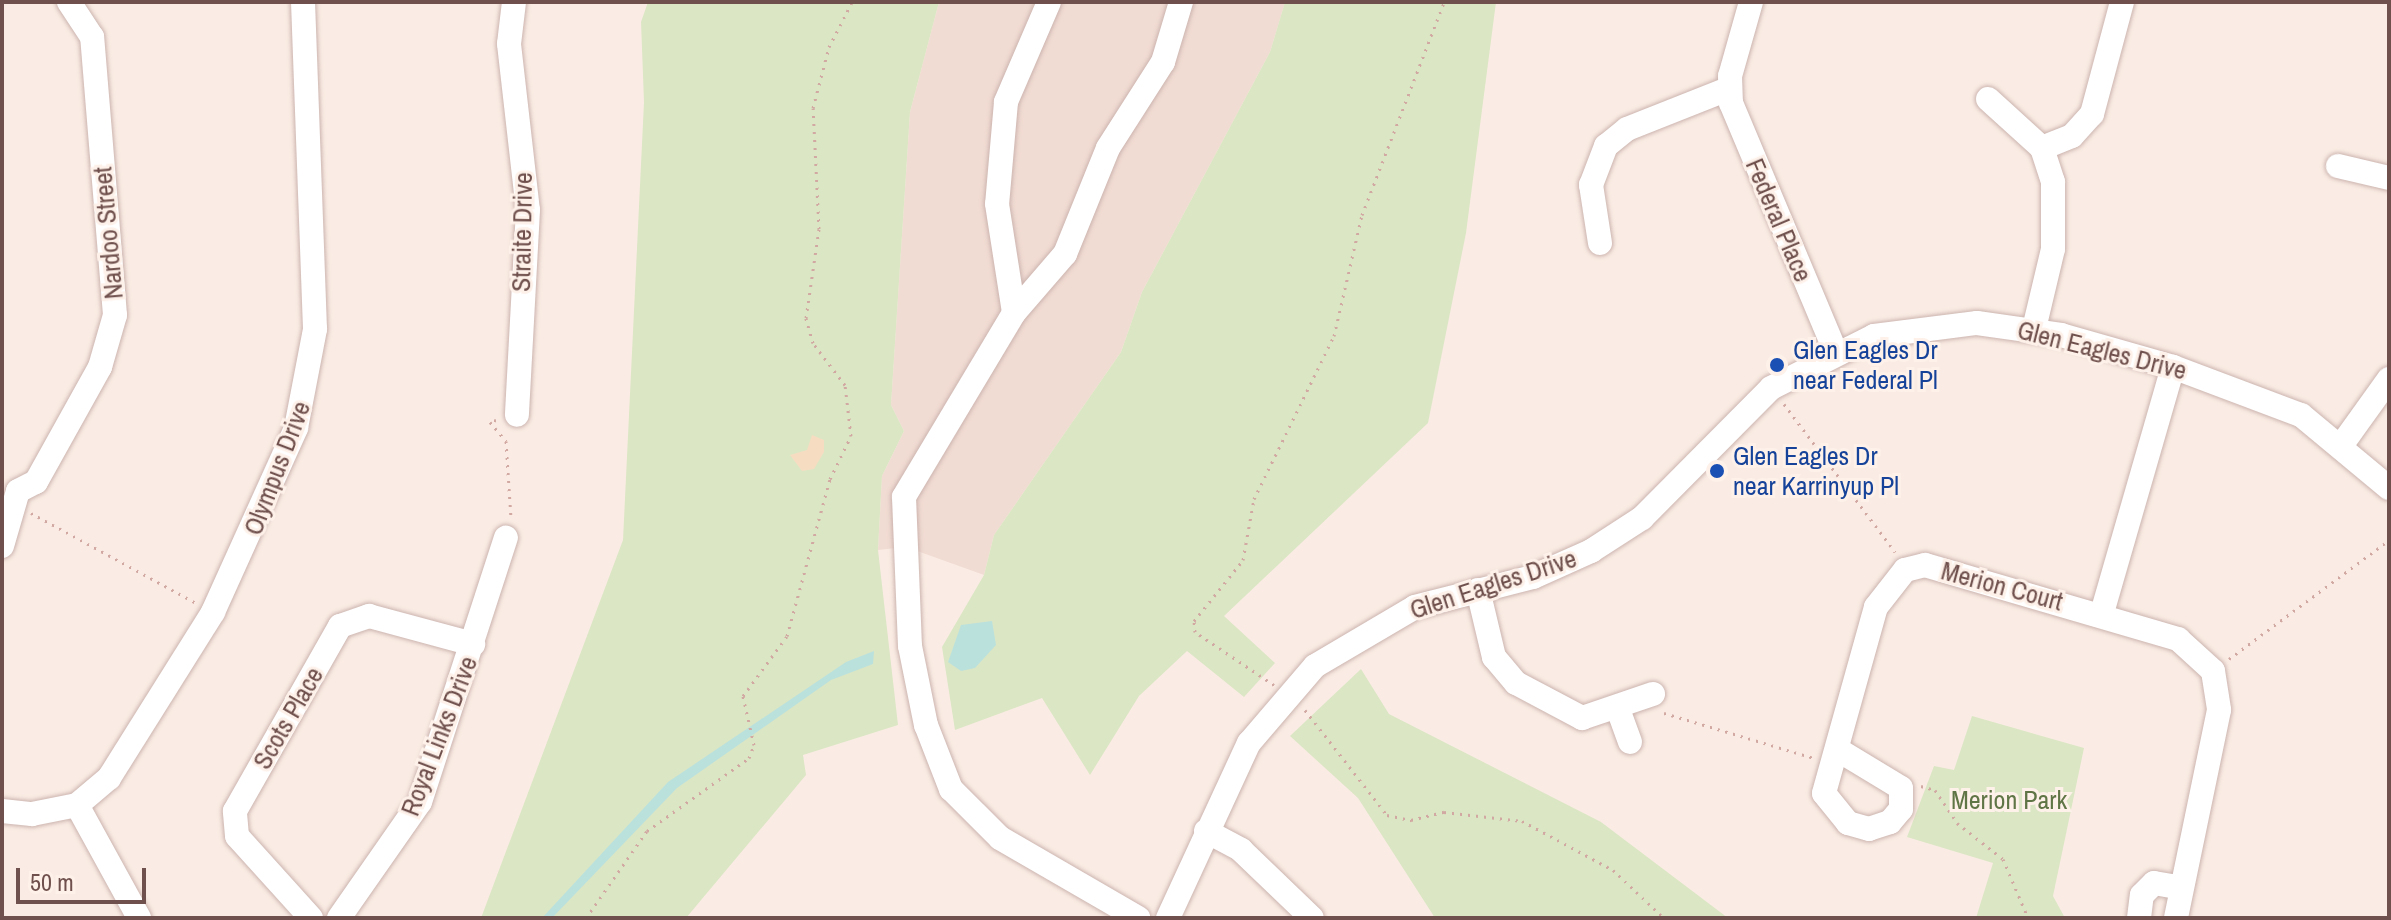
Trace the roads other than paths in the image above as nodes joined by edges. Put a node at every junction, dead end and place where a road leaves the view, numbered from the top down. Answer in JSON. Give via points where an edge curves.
{"nodes":[{"id":1,"x":303,"y":2,"type":"edge"},
{"id":2,"x":514,"y":2,"type":"edge"},
{"id":3,"x":1049,"y":2,"type":"edge"},
{"id":4,"x":1181,"y":2,"type":"edge"},
{"id":5,"x":1751,"y":2,"type":"edge"},
{"id":6,"x":2122,"y":2,"type":"edge"},
{"id":7,"x":79,"y":5,"type":"edge"},
{"id":8,"x":1728,"y":89,"type":"junction"},
{"id":9,"x":1988,"y":99,"type":"dead end"},
{"id":10,"x":2042,"y":148,"type":"junction"},
{"id":11,"x":2338,"y":166,"type":"dead end"},
{"id":12,"x":2389,"y":178,"type":"edge"},
{"id":13,"x":1600,"y":243,"type":"dead end"},
{"id":14,"x":1014,"y":313,"type":"junction"},
{"id":15,"x":2034,"y":329,"type":"junction"},
{"id":16,"x":1835,"y":350,"type":"junction"},
{"id":17,"x":2173,"y":367,"type":"junction"},
{"id":18,"x":2389,"y":379,"type":"edge"},
{"id":19,"x":517,"y":415,"type":"road end"},
{"id":20,"x":2343,"y":443,"type":"junction"},
{"id":21,"x":2389,"y":488,"type":"edge"},
{"id":22,"x":12,"y":496,"type":"edge"},
{"id":23,"x":506,"y":538,"type":"road end"},
{"id":24,"x":2,"y":546,"type":"edge"},
{"id":25,"x":1478,"y":590,"type":"junction"},
{"id":26,"x":2102,"y":613,"type":"junction"},
{"id":27,"x":473,"y":644,"type":"junction"},
{"id":28,"x":1653,"y":694,"type":"road end"},
{"id":29,"x":1618,"y":709,"type":"junction"},
{"id":30,"x":1630,"y":742,"type":"dead end"},
{"id":31,"x":1836,"y":757,"type":"junction"},
{"id":32,"x":77,"y":805,"type":"junction"},
{"id":33,"x":2,"y":811,"type":"edge"},
{"id":34,"x":1206,"y":831,"type":"junction"},
{"id":35,"x":2181,"y":888,"type":"junction"},
{"id":36,"x":139,"y":918,"type":"edge"},
{"id":37,"x":311,"y":918,"type":"edge"},
{"id":38,"x":339,"y":918,"type":"edge"},
{"id":39,"x":1138,"y":918,"type":"edge"},
{"id":40,"x":1168,"y":918,"type":"edge"},
{"id":41,"x":1312,"y":918,"type":"edge"},
{"id":42,"x":2139,"y":918,"type":"edge"},
{"id":43,"x":2176,"y":918,"type":"edge"}],
"edges":[{"from":1,"to":32,"type":"street","name":"Olympus Drive","via":[[311,364],[296,428],[213,612],[109,778]]},
{"from":2,"to":19,"type":"street","name":"Straite Drive","via":[[509,44],[528,210]]},
{"from":3,"to":14,"type":"street","via":[[1006,102],[997,204]]},
{"from":4,"to":14,"type":"street","via":[[1163,62],[1108,148],[1065,254]]},
{"from":5,"to":8,"type":"street"},
{"from":6,"to":10,"type":"street","via":[[2092,114],[2072,136]]},
{"from":7,"to":22,"type":"street","name":"Nardoo Street","via":[[92,37],[115,315],[100,367],[36,482]]},
{"from":8,"to":13,"type":"street","via":[[1627,129],[1606,146],[1591,185]]},
{"from":8,"to":16,"type":"street","name":"Federal Place"},
{"from":9,"to":10,"type":"street"},
{"from":10,"to":15,"type":"street","via":[[2057,214]]},
{"from":11,"to":12,"type":"street"},
{"from":14,"to":39,"type":"street","via":[[904,497],[908,600],[926,725],[951,789],[1000,838]]},
{"from":15,"to":16,"type":"street","name":"Glen Eagles Drive","via":[[1917,326]]},
{"from":15,"to":17,"type":"street","name":"Glen Eagles Drive"},
{"from":16,"to":25,"type":"street","name":"Glen Eagles Drive","via":[[1745,409],[1667,494],[1618,535],[1558,568]]},
{"from":17,"to":20,"type":"street","name":"Glen Eagles Drive","via":[[2269,400]]},
{"from":17,"to":26,"type":"street"},
{"from":18,"to":20,"type":"street"},
{"from":20,"to":21,"type":"street","name":"Glen Eagles Drive"},
{"from":22,"to":24,"type":"street","name":"Nardoo Street"},
{"from":23,"to":27,"type":"street","name":"Royal Links Drive"},
{"from":25,"to":29,"type":"street","via":[[1494,657],[1509,678],[1582,718]]},
{"from":25,"to":34,"type":"street","name":"Glen Eagles Drive","via":[[1384,620],[1333,652],[1287,694],[1249,743]]},
{"from":26,"to":31,"type":"street","name":"Merion Court","via":[[1925,565],[1905,570],[1876,607]]},
{"from":26,"to":35,"type":"street","name":"Merion Court","via":[[2178,639],[2213,671],[2219,710]]},
{"from":27,"to":37,"type":"street","name":"Scots Place","via":[[369,616],[340,626],[235,811],[237,836]]},
{"from":27,"to":38,"type":"street","name":"Royal Links Drive","via":[[420,802]]},
{"from":28,"to":29,"type":"street"},
{"from":29,"to":30,"type":"street"},
{"from":31,"to":31,"type":"street","name":"Merion Court","via":[[1901,788],[1901,809],[1890,822],[1869,829],[1848,823],[1824,793]]},
{"from":32,"to":33,"type":"street","name":"Olympus Drive","via":[[32,814]]},
{"from":32,"to":36,"type":"street"},
{"from":34,"to":40,"type":"street","name":"Glen Eagles Drive"},
{"from":34,"to":41,"type":"street","via":[[1241,850]]},
{"from":35,"to":42,"type":"street","via":[[2154,883],[2142,895]]},
{"from":35,"to":43,"type":"street"}]}
